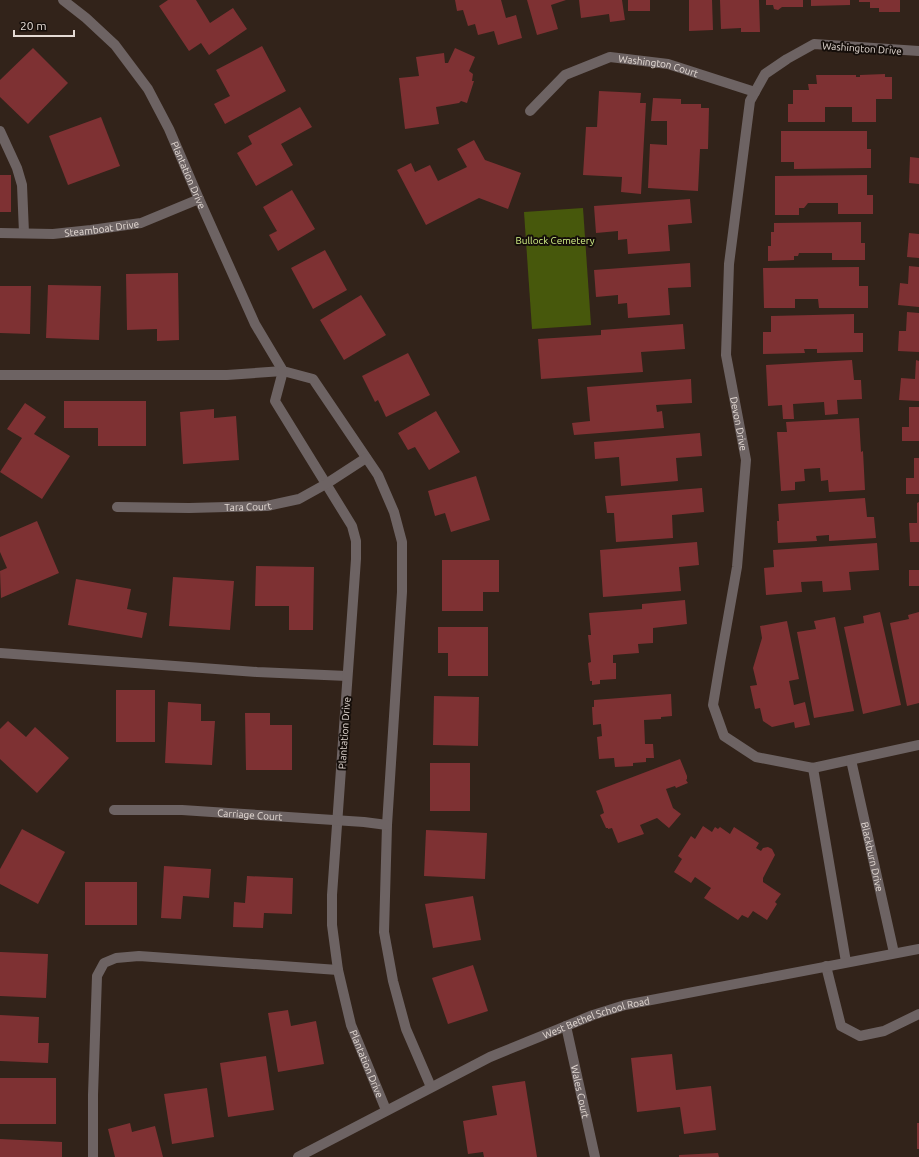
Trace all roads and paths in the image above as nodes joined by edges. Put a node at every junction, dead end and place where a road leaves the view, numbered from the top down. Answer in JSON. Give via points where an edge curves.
{"nodes":[{"id":1,"x":63,"y":0,"type":"edge"},
{"id":2,"x":919,"y":52,"type":"edge"},
{"id":3,"x":765,"y":74,"type":"joint"},
{"id":4,"x":755,"y":92,"type":"junction"},
{"id":5,"x":530,"y":111,"type":"dead end"},
{"id":6,"x":0,"y":131,"type":"edge"},
{"id":7,"x":199,"y":199,"type":"junction"},
{"id":8,"x":0,"y":233,"type":"edge"},
{"id":9,"x":24,"y":233,"type":"junction"},
{"id":10,"x":283,"y":371,"type":"junction"},
{"id":11,"x":0,"y":375,"type":"edge"},
{"id":12,"x":366,"y":458,"type":"junction"},
{"id":13,"x":326,"y":484,"type":"junction"},
{"id":14,"x":117,"y":506,"type":"dead end"},
{"id":15,"x":0,"y":653,"type":"edge"},
{"id":16,"x":348,"y":676,"type":"junction"},
{"id":17,"x":919,"y":745,"type":"edge"},
{"id":18,"x":851,"y":760,"type":"junction"},
{"id":19,"x":813,"y":768,"type":"junction"},
{"id":20,"x":114,"y":810,"type":"dead end"},
{"id":21,"x":338,"y":821,"type":"junction"},
{"id":22,"x":387,"y":825,"type":"junction"},
{"id":23,"x":919,"y":949,"type":"edge"},
{"id":24,"x":894,"y":953,"type":"junction"},
{"id":25,"x":846,"y":962,"type":"junction"},
{"id":26,"x":826,"y":966,"type":"junction"},
{"id":27,"x":338,"y":970,"type":"junction"},
{"id":28,"x":919,"y":1014,"type":"edge"},
{"id":29,"x":566,"y":1026,"type":"junction"},
{"id":30,"x":431,"y":1087,"type":"junction"},
{"id":31,"x":386,"y":1110,"type":"junction"},
{"id":32,"x":94,"y":1157,"type":"edge"},
{"id":33,"x":298,"y":1157,"type":"edge"},
{"id":34,"x":595,"y":1157,"type":"edge"}],
"edges":[{"from":1,"to":7,"type":"street","name":"Plantation Drive","via":[[115,45],[148,89],[169,129]]},
{"from":2,"to":3,"type":"street","name":"Washington Drive","via":[[814,44]]},
{"from":3,"to":4,"type":"street","name":"Devon Drive"},
{"from":4,"to":5,"type":"street","name":"Washington Court","via":[[668,64],[610,57],[565,75]]},
{"from":4,"to":19,"type":"street","name":"Devon Drive","via":[[750,101],[729,264],[726,355],[746,460],[737,567],[713,705],[724,736],[756,757]]},
{"from":6,"to":9,"type":"street","via":[[17,168],[22,186]]},
{"from":7,"to":9,"type":"street","name":"Steamboat Drive","via":[[141,223],[53,234]]},
{"from":7,"to":10,"type":"street","name":"Plantation Drive","via":[[255,324]]},
{"from":8,"to":9,"type":"street","name":"Steamboat Drive"},
{"from":10,"to":11,"type":"street","via":[[226,375]]},
{"from":10,"to":12,"type":"street","via":[[313,379]]},
{"from":10,"to":13,"type":"street","name":"Plantation Drive","via":[[275,401]]},
{"from":12,"to":13,"type":"street","name":"Tara Court"},
{"from":12,"to":22,"type":"street","via":[[378,475],[394,512],[402,542],[402,592]]},
{"from":13,"to":14,"type":"street","name":"Tara Court","via":[[299,499],[267,506]]},
{"from":13,"to":16,"type":"street","name":"Plantation Drive","via":[[352,526],[356,541]]},
{"from":15,"to":16,"type":"street","via":[[249,672]]},
{"from":16,"to":21,"type":"street","name":"Plantation Drive"},
{"from":17,"to":18,"type":"street"},
{"from":18,"to":19,"type":"street"},
{"from":18,"to":24,"type":"street","name":"Blackburn Drive"},
{"from":19,"to":25,"type":"street"},
{"from":20,"to":21,"type":"street","name":"Carriage Court","via":[[182,810]]},
{"from":21,"to":22,"type":"street","name":"Carriage Court"},
{"from":21,"to":27,"type":"street","name":"Plantation Drive","via":[[332,896],[332,925]]},
{"from":22,"to":30,"type":"street","via":[[385,939],[406,1029]]},
{"from":23,"to":24,"type":"street","name":"West Bethel School Road"},
{"from":24,"to":25,"type":"street","name":"West Bethel School Road"},
{"from":25,"to":26,"type":"street","name":"West Bethel School Road"},
{"from":26,"to":28,"type":"street","via":[[841,1026],[860,1036],[884,1031]]},
{"from":26,"to":29,"type":"street","name":"West Bethel School Road","via":[[625,1005]]},
{"from":27,"to":31,"type":"street","name":"Plantation Drive","via":[[351,1025]]},
{"from":27,"to":32,"type":"street","via":[[139,956],[116,958],[104,963],[97,976]]},
{"from":29,"to":30,"type":"street","name":"West Bethel School Road","via":[[490,1057]]},
{"from":29,"to":34,"type":"street","name":"Wales Court"},
{"from":30,"to":31,"type":"street","name":"West Bethel School Road"},
{"from":31,"to":33,"type":"street","name":"West Bethel School Road"}]}
